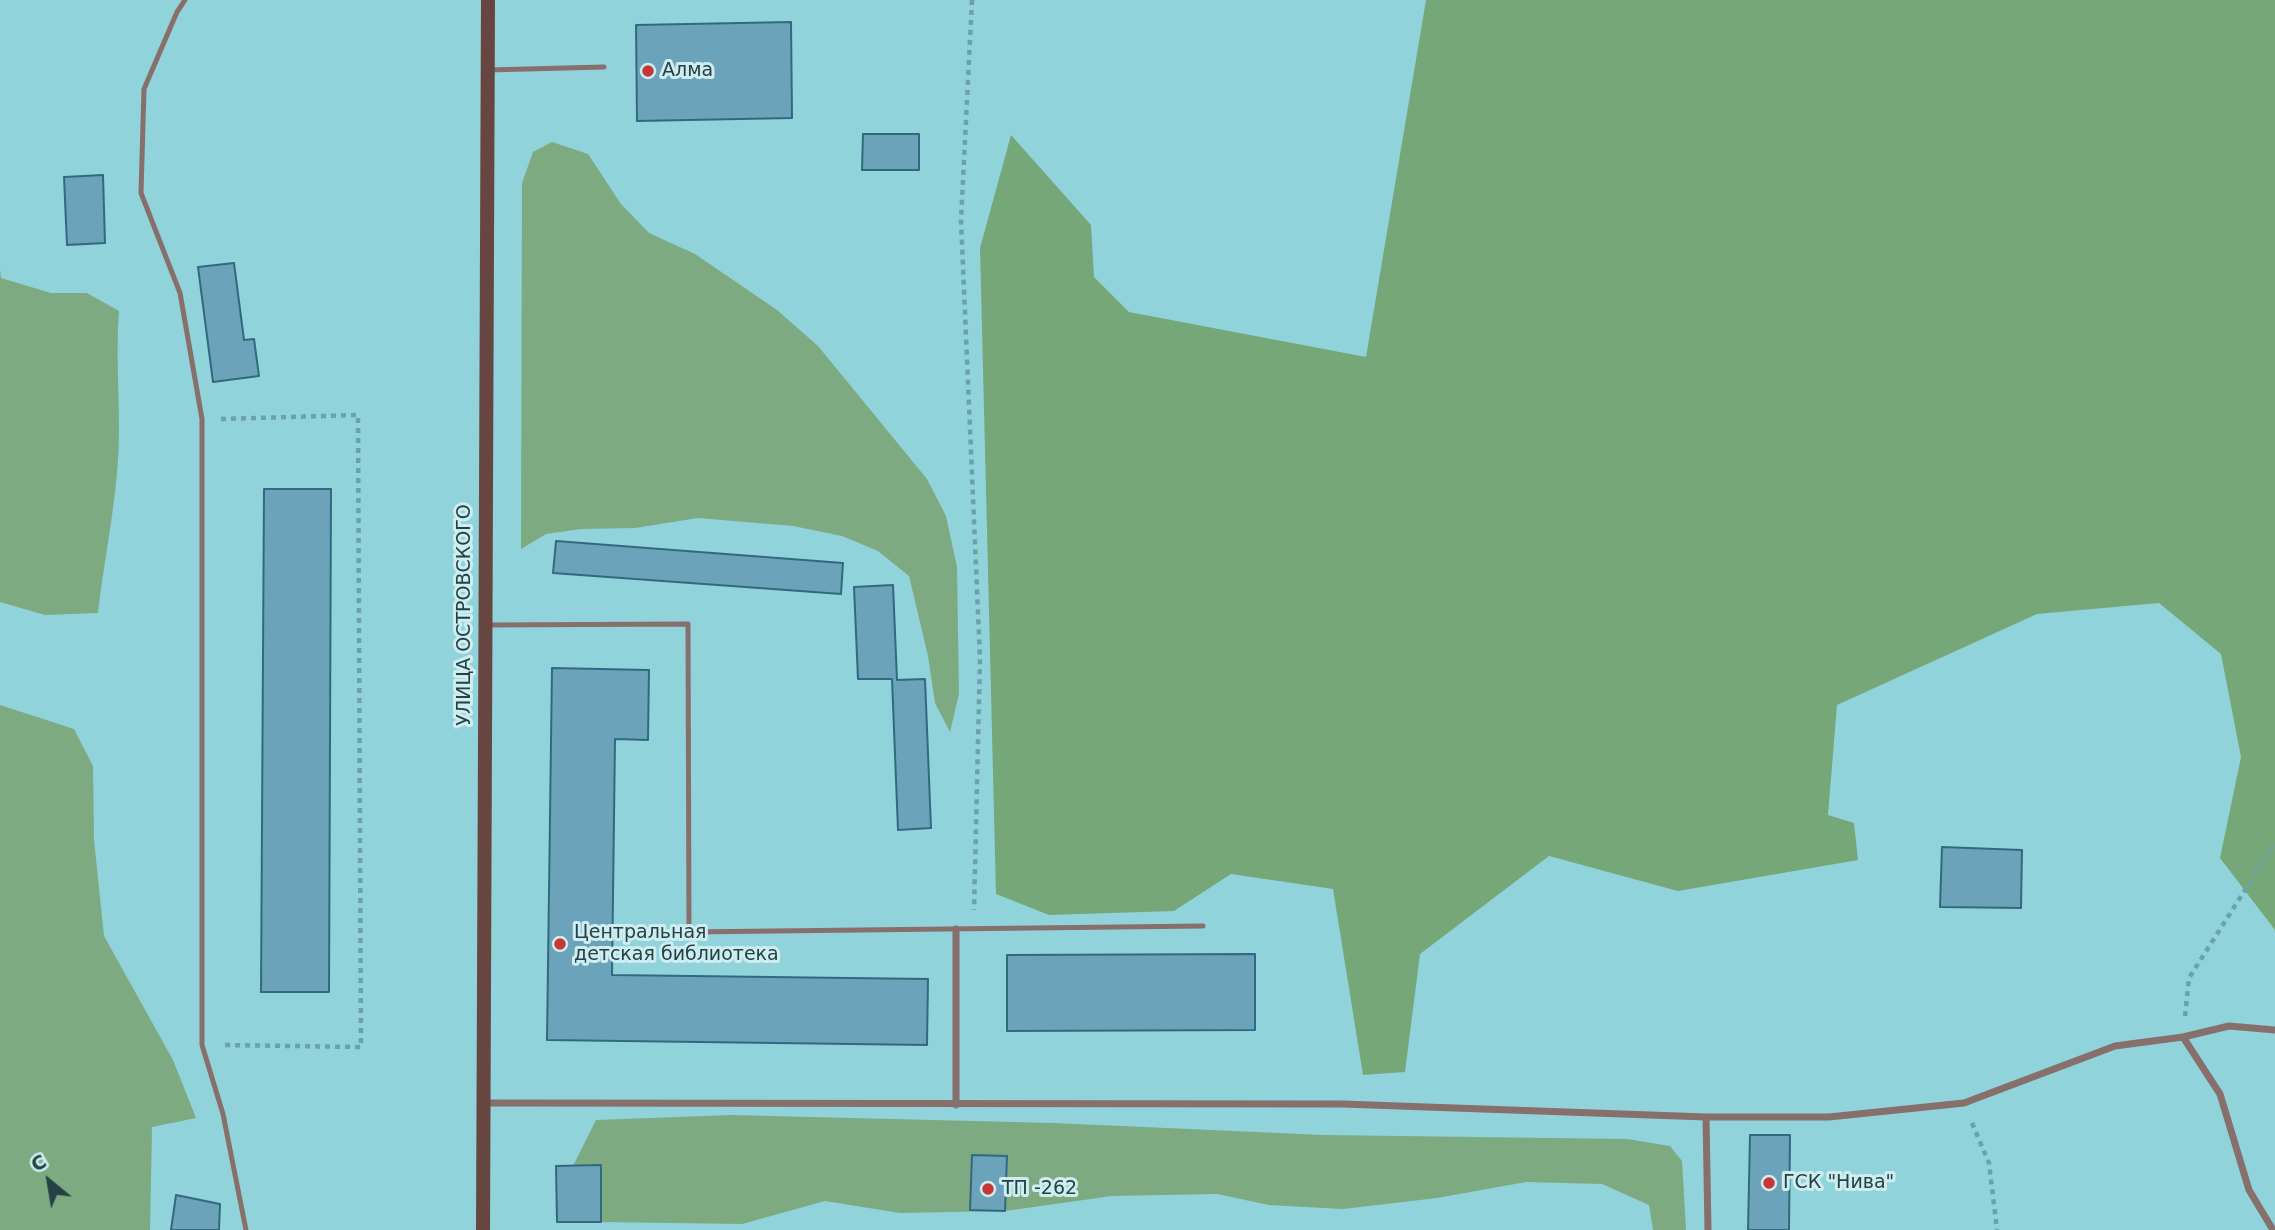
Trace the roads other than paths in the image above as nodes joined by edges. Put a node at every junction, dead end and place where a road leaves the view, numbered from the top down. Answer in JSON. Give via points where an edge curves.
{"nodes":[{"id":1,"x":186,"y":0,"type":"edge"},
{"id":2,"x":488,"y":0,"type":"edge"},
{"id":3,"x":604,"y":67,"type":"dead end"},
{"id":4,"x":488,"y":70,"type":"junction"},
{"id":5,"x":485,"y":625,"type":"junction"},
{"id":6,"x":1203,"y":926,"type":"dead end"},
{"id":7,"x":956,"y":929,"type":"junction"},
{"id":8,"x":2275,"y":1030,"type":"edge"},
{"id":9,"x":2183,"y":1037,"type":"junction"},
{"id":10,"x":482,"y":1103,"type":"junction"},
{"id":11,"x":956,"y":1105,"type":"junction"},
{"id":12,"x":1706,"y":1117,"type":"junction"},
{"id":13,"x":246,"y":1230,"type":"edge"},
{"id":14,"x":483,"y":1230,"type":"edge"},
{"id":15,"x":1708,"y":1230,"type":"edge"},
{"id":16,"x":2273,"y":1230,"type":"edge"}],
"edges":[{"from":1,"to":13,"type":"lane","via":[[144,89],[141,193],[180,293],[202,419],[202,1045],[223,1114]]},
{"from":2,"to":4,"type":"main road","name":"УЛИЦА ОСТРОВСКОГО"},
{"from":3,"to":4,"type":"lane"},
{"from":4,"to":5,"type":"main road","name":"УЛИЦА ОСТРОВСКОГО"},
{"from":5,"to":7,"type":"lane","via":[[688,624],[688,932]]},
{"from":5,"to":10,"type":"main road","name":"УЛИЦА ОСТРОВСКОГО"},
{"from":6,"to":7,"type":"lane"},
{"from":7,"to":11,"type":"street"},
{"from":8,"to":9,"type":"street","via":[[2229,1026]]},
{"from":9,"to":12,"type":"street","via":[[2115,1046],[1964,1103],[1829,1117]]},
{"from":9,"to":16,"type":"street","via":[[2220,1094],[2249,1190]]},
{"from":10,"to":11,"type":"street"},
{"from":10,"to":14,"type":"main road","name":"УЛИЦА ОСТРОВСКОГО"},
{"from":11,"to":12,"type":"street","via":[[1343,1104]]},
{"from":12,"to":15,"type":"street"}]}
